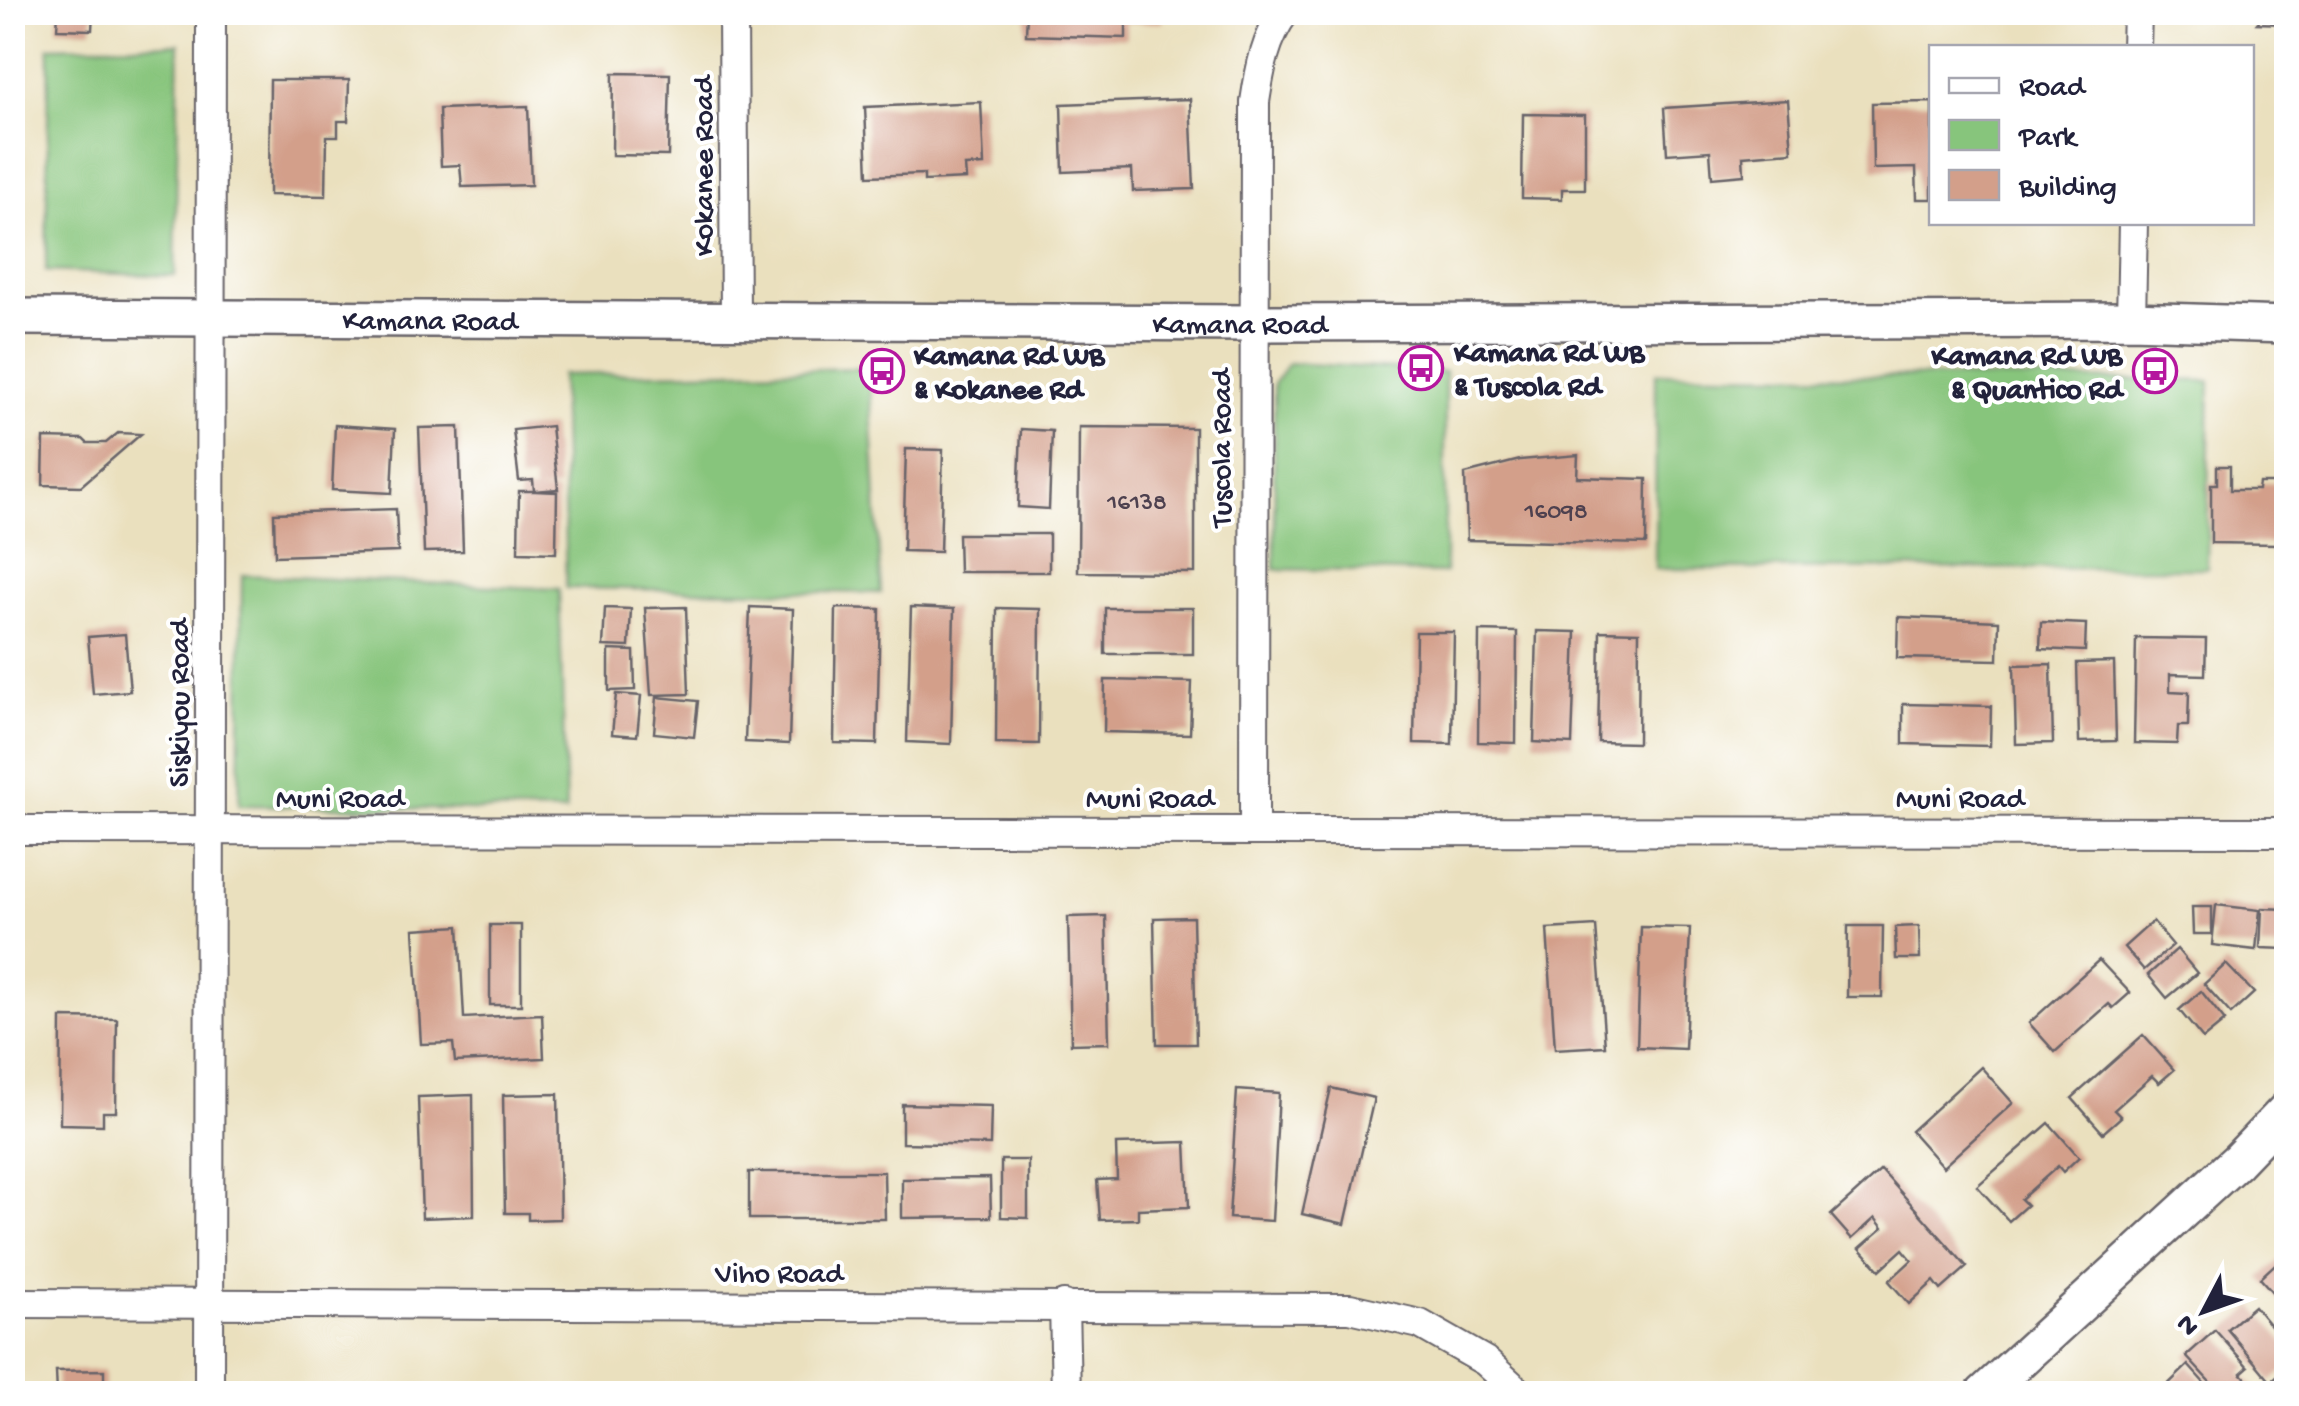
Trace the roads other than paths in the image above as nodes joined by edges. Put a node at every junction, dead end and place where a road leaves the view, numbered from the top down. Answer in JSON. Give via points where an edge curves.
{"nodes":[{"id":1,"x":211,"y":12,"type":"edge"},
{"id":2,"x":733,"y":12,"type":"edge"},
{"id":3,"x":1285,"y":12,"type":"edge"},
{"id":4,"x":2138,"y":12,"type":"edge"},
{"id":5,"x":2136,"y":45,"type":"edge"},
{"id":6,"x":2132,"y":225,"type":"edge"},
{"id":7,"x":12,"y":317,"type":"edge"},
{"id":8,"x":208,"y":318,"type":"junction"},
{"id":9,"x":735,"y":318,"type":"junction"},
{"id":10,"x":2131,"y":320,"type":"junction"},
{"id":11,"x":1252,"y":323,"type":"junction"},
{"id":12,"x":2286,"y":325,"type":"edge"},
{"id":13,"x":12,"y":830,"type":"edge"},
{"id":14,"x":212,"y":830,"type":"junction"},
{"id":15,"x":1254,"y":830,"type":"junction"},
{"id":16,"x":2286,"y":832,"type":"edge"},
{"id":17,"x":2286,"y":1110,"type":"edge"},
{"id":18,"x":12,"y":1303,"type":"edge"},
{"id":19,"x":1064,"y":1305,"type":"junction"},
{"id":20,"x":208,"y":1306,"type":"junction"},
{"id":21,"x":208,"y":1394,"type":"edge"},
{"id":22,"x":1066,"y":1394,"type":"edge"},
{"id":23,"x":1521,"y":1394,"type":"edge"},
{"id":24,"x":1984,"y":1394,"type":"edge"}],
"edges":[{"from":1,"to":8,"type":"street","name":"Siskiyou Road"},
{"from":2,"to":9,"type":"street","name":"Kokanee Road"},
{"from":3,"to":11,"type":"street","name":"Tuscola Road","via":[[1265,50],[1254,102]]},
{"from":4,"to":5,"type":"street"},
{"from":6,"to":10,"type":"street"},
{"from":7,"to":8,"type":"street","name":"Kamana Road"},
{"from":8,"to":9,"type":"street","name":"Kamana Road"},
{"from":8,"to":14,"type":"street","name":"Siskiyou Road"},
{"from":9,"to":11,"type":"street","name":"Kamana Road"},
{"from":10,"to":11,"type":"street","name":"Kamana Road"},
{"from":10,"to":12,"type":"street","name":"Kamana Road"},
{"from":11,"to":15,"type":"street","name":"Tuscola Road"},
{"from":13,"to":14,"type":"street","name":"Muni Road"},
{"from":14,"to":15,"type":"street","name":"Muni Road"},
{"from":14,"to":20,"type":"street","name":"Siskiyou Road"},
{"from":15,"to":16,"type":"street","name":"Muni Road"},
{"from":17,"to":24,"type":"street"},
{"from":18,"to":20,"type":"street","name":"Viho Road"},
{"from":19,"to":20,"type":"street","name":"Viho Road"},
{"from":19,"to":22,"type":"street"},
{"from":19,"to":23,"type":"street","name":"Viho Road","via":[[1350,1308],[1420,1324],[1485,1361]]},
{"from":20,"to":21,"type":"street","name":"Siskiyou Road"}]}
